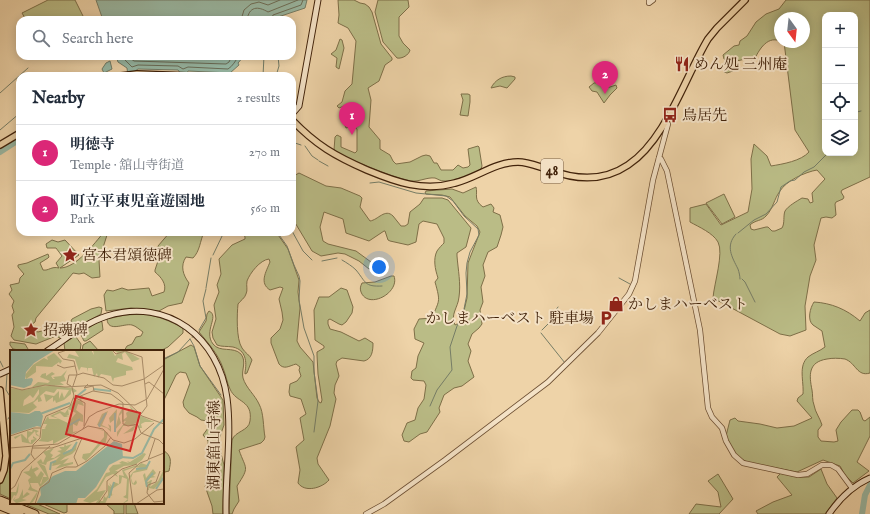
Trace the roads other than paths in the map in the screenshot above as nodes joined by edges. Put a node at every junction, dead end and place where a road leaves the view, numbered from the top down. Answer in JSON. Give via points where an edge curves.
{"nodes":[{"id":1,"x":318,"y":0,"type":"edge"},
{"id":2,"x":649,"y":0,"type":"edge"},
{"id":3,"x":653,"y":0,"type":"edge"},
{"id":4,"x":746,"y":0,"type":"edge"},
{"id":5,"x":296,"y":109,"type":"edge"},
{"id":6,"x":665,"y":121,"type":"junction"},
{"id":7,"x":296,"y":124,"type":"edge"},
{"id":8,"x":16,"y":135,"type":"edge"},
{"id":9,"x":0,"y":145,"type":"edge"},
{"id":10,"x":659,"y":158,"type":"junction"},
{"id":11,"x":49,"y":350,"type":"edge"},
{"id":12,"x":10,"y":369,"type":"edge"},
{"id":13,"x":0,"y":374,"type":"edge"},
{"id":14,"x":0,"y":390,"type":"edge"},
{"id":15,"x":870,"y":478,"type":"edge"},
{"id":16,"x":0,"y":480,"type":"edge"},
{"id":17,"x":852,"y":488,"type":"junction"},
{"id":18,"x":0,"y":500,"type":"edge"},
{"id":19,"x":0,"y":506,"type":"edge"},
{"id":20,"x":20,"y":514,"type":"edge"},
{"id":21,"x":35,"y":514,"type":"edge"},
{"id":22,"x":226,"y":514,"type":"edge"},
{"id":23,"x":366,"y":514,"type":"edge"},
{"id":24,"x":829,"y":514,"type":"edge"}],
"edges":[{"from":1,"to":5,"type":"main road","via":[[299,106]]},
{"from":2,"to":3,"type":"street","via":[[649,3]]},
{"from":4,"to":6,"type":"main road","number":"48","via":[[708,38]]},
{"from":6,"to":7,"type":"main road","number":"48","via":[[637,158],[620,170],[604,176],[572,177],[529,163],[516,162],[503,164],[455,183],[425,187],[395,181],[340,158],[317,144]]},
{"from":6,"to":10,"type":"street","via":[[668,124]]},
{"from":8,"to":9,"type":"main road"},
{"from":10,"to":17,"type":"street","via":[[662,159],[667,171],[700,330],[708,408],[722,428],[732,452],[738,460],[746,464],[795,475],[807,474],[822,465],[831,465],[838,469]]},
{"from":10,"to":23,"type":"street","via":[[634,286],[598,333],[542,387],[445,461]]},
{"from":11,"to":22,"type":"main road","name":"湖東舘山寺線","via":[[105,316],[125,312],[145,312],[164,316],[199,337],[208,347],[221,371],[226,393],[229,423]]},
{"from":12,"to":13,"type":"main road"},
{"from":14,"to":16,"type":"main road","via":[[6,452]]},
{"from":15,"to":17,"type":"main road"},
{"from":17,"to":24,"type":"main road"},
{"from":18,"to":21,"type":"highway"},
{"from":19,"to":20,"type":"highway"}]}
